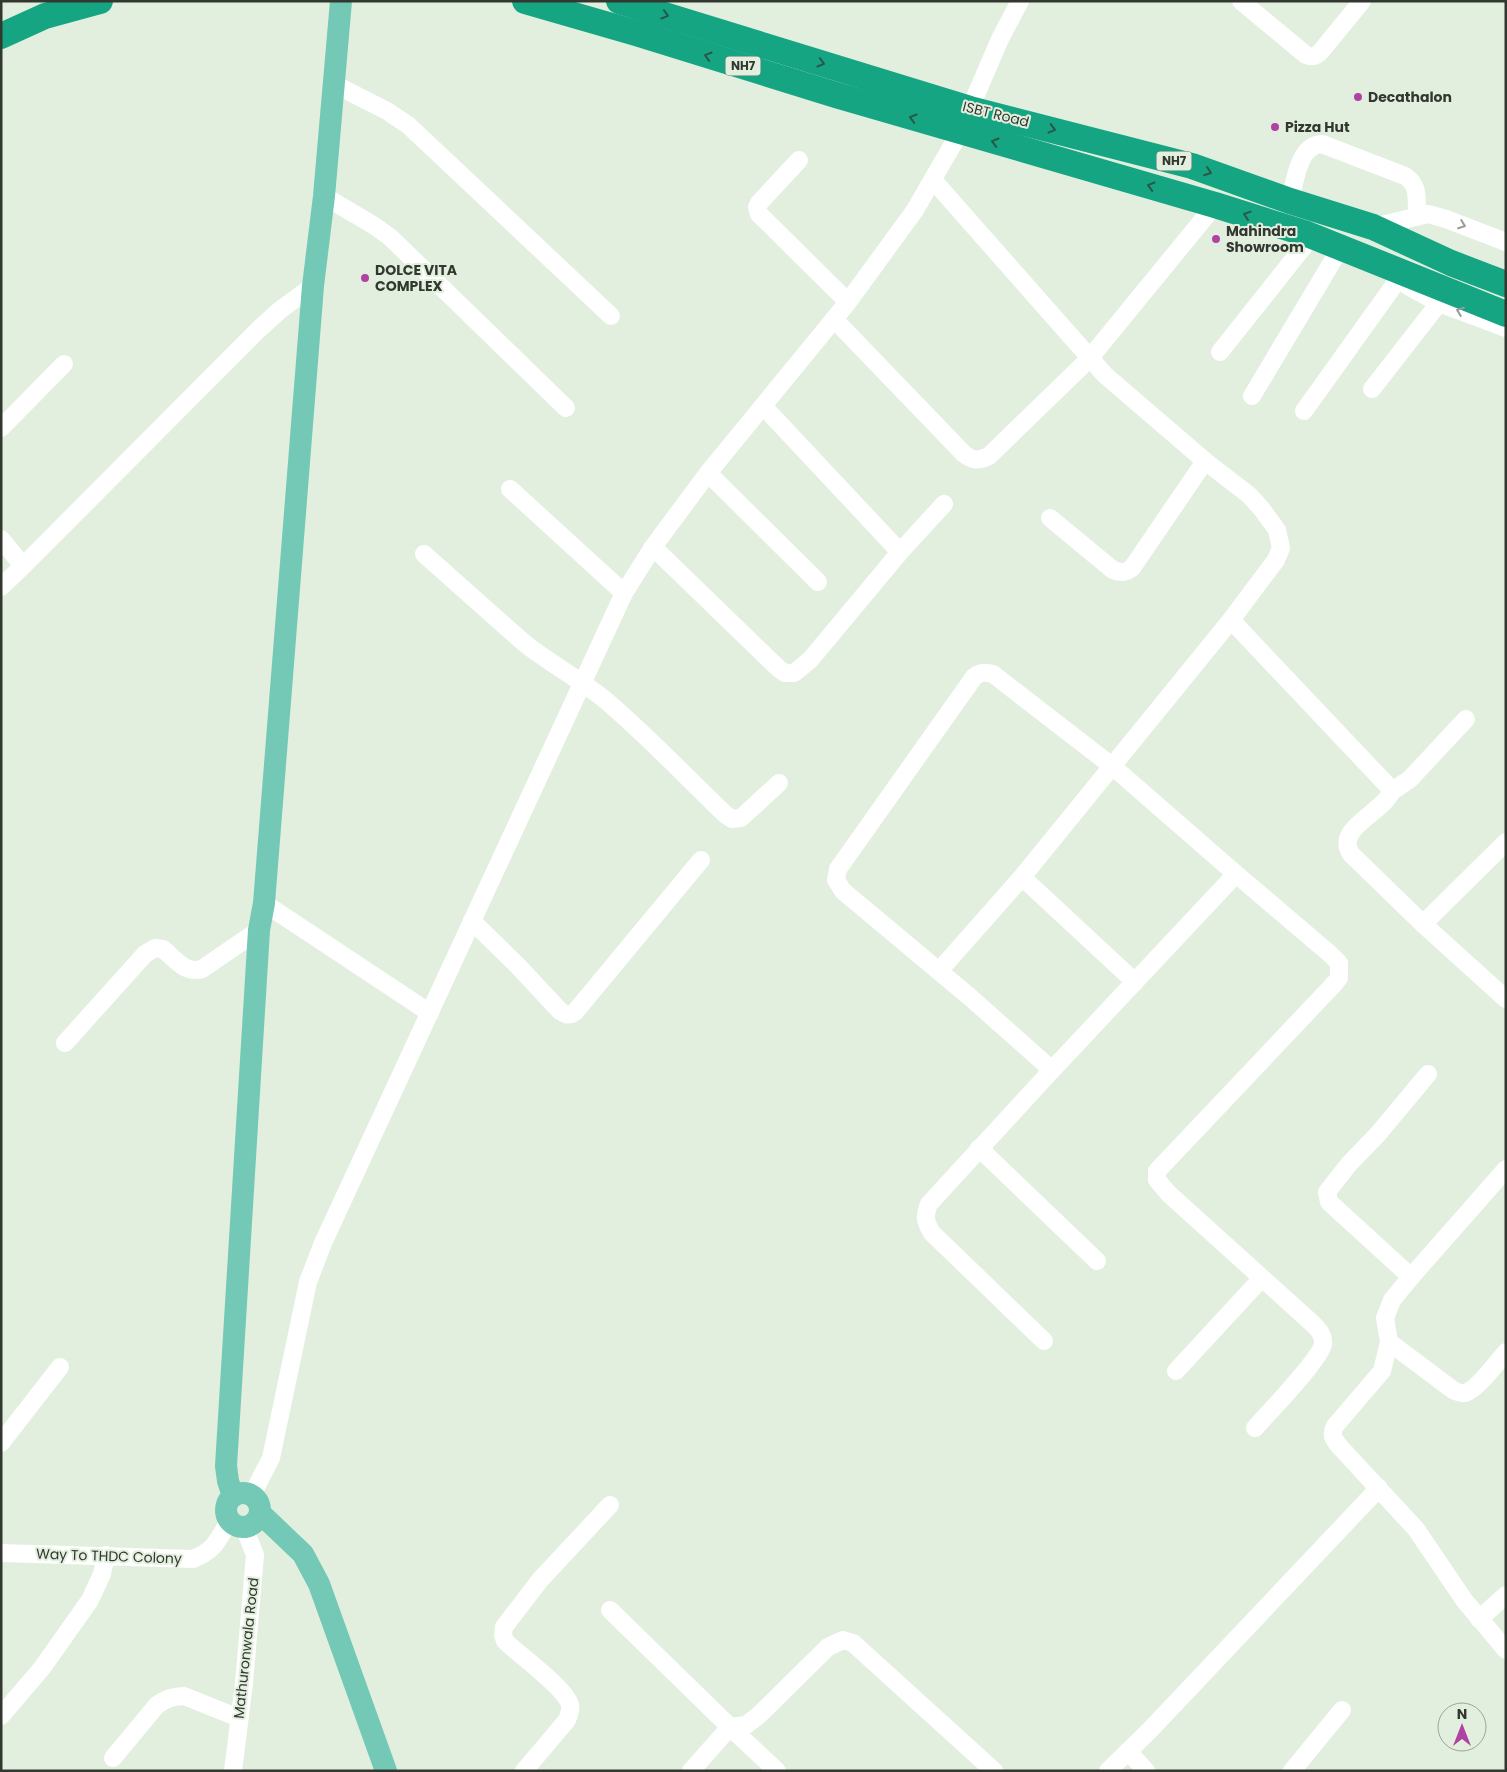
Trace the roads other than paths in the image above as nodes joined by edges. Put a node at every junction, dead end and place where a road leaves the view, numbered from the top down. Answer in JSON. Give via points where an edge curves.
{"nodes":[{"id":1,"x":56,"y":1,"type":"edge"},
{"id":2,"x":100,"y":1,"type":"edge"},
{"id":3,"x":341,"y":1,"type":"edge"},
{"id":4,"x":525,"y":1,"type":"edge"},
{"id":5,"x":619,"y":1,"type":"edge"},
{"id":6,"x":1020,"y":1,"type":"edge"},
{"id":7,"x":1362,"y":1,"type":"edge"},
{"id":8,"x":1248,"y":3,"type":"edge"},
{"id":9,"x":1,"y":20,"type":"edge"},
{"id":10,"x":1,"y":36,"type":"edge"},
{"id":11,"x":334,"y":84,"type":"junction"},
{"id":12,"x":965,"y":120,"type":"junction"},
{"id":13,"x":799,"y":160,"type":"dead end"},
{"id":14,"x":933,"y":180,"type":"junction"},
{"id":15,"x":324,"y":196,"type":"junction"},
{"id":16,"x":1290,"y":201,"type":"junction"},
{"id":17,"x":1215,"y":205,"type":"junction"},
{"id":18,"x":1417,"y":215,"type":"junction"},
{"id":19,"x":1373,"y":227,"type":"junction"},
{"id":20,"x":1312,"y":236,"type":"junction"},
{"id":21,"x":1506,"y":242,"type":"edge"},
{"id":22,"x":1341,"y":247,"type":"junction"},
{"id":23,"x":1403,"y":278,"type":"junction"},
{"id":24,"x":1506,"y":284,"type":"edge"},
{"id":25,"x":313,"y":286,"type":"junction"},
{"id":26,"x":848,"y":302,"type":"junction"},
{"id":27,"x":1439,"y":302,"type":"junction"},
{"id":28,"x":1506,"y":314,"type":"edge"},
{"id":29,"x":612,"y":316,"type":"dead end"},
{"id":30,"x":834,"y":319,"type":"junction"},
{"id":31,"x":1506,"y":328,"type":"edge"},
{"id":32,"x":1220,"y":352,"type":"dead end"},
{"id":33,"x":1089,"y":358,"type":"junction"},
{"id":34,"x":64,"y":364,"type":"dead end"},
{"id":35,"x":1372,"y":389,"type":"dead end"},
{"id":36,"x":1252,"y":396,"type":"dead end"},
{"id":37,"x":763,"y":406,"type":"junction"},
{"id":38,"x":566,"y":408,"type":"dead end"},
{"id":39,"x":1304,"y":411,"type":"dead end"},
{"id":40,"x":1,"y":428,"type":"edge"},
{"id":41,"x":1205,"y":461,"type":"junction"},
{"id":42,"x":708,"y":472,"type":"junction"},
{"id":43,"x":510,"y":489,"type":"dead end"},
{"id":44,"x":944,"y":504,"type":"dead end"},
{"id":45,"x":1050,"y":518,"type":"dead end"},
{"id":46,"x":1,"y":539,"type":"edge"},
{"id":47,"x":653,"y":547,"type":"junction"},
{"id":48,"x":900,"y":552,"type":"junction"},
{"id":49,"x":424,"y":554,"type":"dead end"},
{"id":50,"x":23,"y":566,"type":"junction"},
{"id":51,"x":818,"y":582,"type":"dead end"},
{"id":52,"x":1,"y":587,"type":"edge"},
{"id":53,"x":624,"y":593,"type":"junction"},
{"id":54,"x":1231,"y":620,"type":"junction"},
{"id":55,"x":582,"y":682,"type":"junction"},
{"id":56,"x":1466,"y":719,"type":"dead end"},
{"id":57,"x":1112,"y":766,"type":"junction"},
{"id":58,"x":779,"y":783,"type":"dead end"},
{"id":59,"x":1391,"y":792,"type":"junction"},
{"id":60,"x":1506,"y":842,"type":"edge"},
{"id":61,"x":701,"y":860,"type":"dead end"},
{"id":62,"x":1236,"y":874,"type":"junction"},
{"id":63,"x":1022,"y":877,"type":"junction"},
{"id":64,"x":264,"y":903,"type":"junction"},
{"id":65,"x":472,"y":921,"type":"junction"},
{"id":66,"x":1422,"y":924,"type":"junction"},
{"id":67,"x":259,"y":930,"type":"junction"},
{"id":68,"x":940,"y":971,"type":"junction"},
{"id":69,"x":1135,"y":982,"type":"junction"},
{"id":70,"x":1506,"y":999,"type":"edge"},
{"id":71,"x":430,"y":1013,"type":"junction"},
{"id":72,"x":65,"y":1043,"type":"dead end"},
{"id":73,"x":1052,"y":1070,"type":"junction"},
{"id":74,"x":1428,"y":1074,"type":"dead end"},
{"id":75,"x":979,"y":1148,"type":"junction"},
{"id":76,"x":1506,"y":1169,"type":"edge"},
{"id":77,"x":1096,"y":1261,"type":"dead end"},
{"id":78,"x":1411,"y":1277,"type":"junction"},
{"id":79,"x":1262,"y":1278,"type":"junction"},
{"id":80,"x":1044,"y":1340,"type":"dead end"},
{"id":81,"x":1389,"y":1342,"type":"junction"},
{"id":82,"x":1506,"y":1352,"type":"edge"},
{"id":83,"x":60,"y":1367,"type":"dead end"},
{"id":84,"x":1176,"y":1371,"type":"dead end"},
{"id":85,"x":1254,"y":1428,"type":"dead end"},
{"id":86,"x":1,"y":1443,"type":"edge"},
{"id":87,"x":1379,"y":1488,"type":"junction"},
{"id":88,"x":610,"y":1505,"type":"dead end"},
{"id":89,"x":244,"y":1510,"type":"junction"},
{"id":90,"x":1,"y":1552,"type":"edge"},
{"id":91,"x":106,"y":1555,"type":"junction"},
{"id":92,"x":1506,"y":1595,"type":"edge"},
{"id":93,"x":610,"y":1610,"type":"dead end"},
{"id":94,"x":1479,"y":1619,"type":"junction"},
{"id":95,"x":1506,"y":1650,"type":"edge"},
{"id":96,"x":1342,"y":1710,"type":"dead end"},
{"id":97,"x":1,"y":1716,"type":"edge"},
{"id":98,"x":239,"y":1718,"type":"junction"},
{"id":99,"x":730,"y":1727,"type":"junction"},
{"id":100,"x":1128,"y":1751,"type":"junction"},
{"id":101,"x":113,"y":1758,"type":"dead end"},
{"id":102,"x":233,"y":1771,"type":"edge"},
{"id":103,"x":386,"y":1771,"type":"edge"},
{"id":104,"x":524,"y":1771,"type":"edge"},
{"id":105,"x":691,"y":1771,"type":"edge"},
{"id":106,"x":777,"y":1771,"type":"edge"},
{"id":107,"x":994,"y":1771,"type":"edge"},
{"id":108,"x":1108,"y":1771,"type":"edge"},
{"id":109,"x":1146,"y":1771,"type":"edge"},
{"id":110,"x":1292,"y":1771,"type":"edge"}],
"edges":[{"from":1,"to":9,"type":"highway"},
{"from":2,"to":10,"type":"highway","via":[[45,16]]},
{"from":3,"to":11,"type":"main road"},
{"from":12,"to":4,"type":"highway","number":"NH7","one_way":true,"via":[[836,96]]},
{"from":5,"to":12,"type":"highway","name":"ISBT Road","number":"NH7","one_way":true},
{"from":6,"to":12,"type":"street","name":"Way To THDC Colony"},
{"from":7,"to":8,"type":"street","via":[[1317,56],[1312,57]]},
{"from":11,"to":15,"type":"main road"},
{"from":11,"to":29,"type":"street","via":[[408,125]]},
{"from":12,"to":14,"type":"street","name":"Way To THDC Colony"},
{"from":12,"to":16,"type":"highway","name":"ISBT Road","number":"NH7","one_way":true,"via":[[1192,166]]},
{"from":17,"to":12,"type":"highway","one_way":true},
{"from":13,"to":26,"type":"street","via":[[759,203],[759,214]]},
{"from":14,"to":26,"type":"street","name":"Way To THDC Colony"},
{"from":14,"to":33,"type":"street"},
{"from":15,"to":25,"type":"main road"},
{"from":15,"to":38,"type":"street","via":[[390,237]]},
{"from":16,"to":18,"type":"street","via":[[1306,151],[1311,146],[1322,144],[1410,179],[1416,188]]},
{"from":16,"to":19,"type":"highway","name":"ISBT Road","number":"NH7"},
{"from":20,"to":17,"type":"highway","one_way":true},
{"from":17,"to":33,"type":"street"},
{"from":18,"to":19,"type":"street"},
{"from":18,"to":21,"type":"street","one_way":true,"via":[[1446,219]]},
{"from":19,"to":24,"type":"highway","number":"NH7","via":[[1451,264]]},
{"from":20,"to":22,"type":"highway"},
{"from":20,"to":32,"type":"street"},
{"from":22,"to":23,"type":"highway","via":[[1375,261]]},
{"from":22,"to":36,"type":"street"},
{"from":23,"to":27,"type":"street"},
{"from":23,"to":28,"type":"highway"},
{"from":23,"to":39,"type":"street","via":[[1374,311]]},
{"from":25,"to":50,"type":"street","via":[[258,330]]},
{"from":25,"to":64,"type":"main road"},
{"from":26,"to":30,"type":"street","name":"Way To THDC Colony"},
{"from":31,"to":27,"type":"street","one_way":true},
{"from":27,"to":35,"type":"street"},
{"from":30,"to":33,"type":"street","via":[[964,454],[977,461],[989,456]]},
{"from":30,"to":37,"type":"street","name":"Way To THDC Colony"},
{"from":33,"to":41,"type":"street"},
{"from":34,"to":40,"type":"street"},
{"from":37,"to":42,"type":"street","name":"Way To THDC Colony"},
{"from":37,"to":48,"type":"street"},
{"from":41,"to":45,"type":"street","via":[[1128,571],[1113,570]]},
{"from":41,"to":54,"type":"street","via":[[1261,508],[1277,530],[1282,548]]},
{"from":42,"to":47,"type":"street","name":"Way To THDC Colony"},
{"from":42,"to":51,"type":"street"},
{"from":43,"to":53,"type":"street"},
{"from":44,"to":48,"type":"street"},
{"from":46,"to":50,"type":"street"},
{"from":47,"to":48,"type":"street","via":[[779,669],[789,674],[800,670],[810,660]]},
{"from":47,"to":53,"type":"street","name":"Way To THDC Colony"},
{"from":49,"to":55,"type":"street","via":[[539,655]]},
{"from":50,"to":52,"type":"street"},
{"from":53,"to":55,"type":"street","name":"Way To THDC Colony"},
{"from":54,"to":57,"type":"street"},
{"from":54,"to":59,"type":"street","via":[[1387,784]]},
{"from":55,"to":58,"type":"street","via":[[626,719],[726,816],[732,819],[746,815]]},
{"from":55,"to":65,"type":"street","name":"Way To THDC Colony"},
{"from":56,"to":59,"type":"street","via":[[1410,779]]},
{"from":57,"to":62,"type":"street"},
{"from":57,"to":63,"type":"street"},
{"from":57,"to":68,"type":"street","via":[[993,674],[984,672],[974,677],[836,874],[842,891]]},
{"from":59,"to":66,"type":"street","via":[[1385,802],[1350,832],[1348,849]]},
{"from":60,"to":66,"type":"street"},
{"from":61,"to":65,"type":"street","via":[[570,1015],[560,1011]]},
{"from":62,"to":69,"type":"street"},
{"from":62,"to":79,"type":"street","via":[[1339,963],[1339,978],[1159,1167],[1156,1176],[1169,1194]]},
{"from":63,"to":68,"type":"street"},
{"from":63,"to":69,"type":"street"},
{"from":64,"to":67,"type":"main road"},
{"from":64,"to":71,"type":"street"},
{"from":65,"to":71,"type":"street","name":"Way To THDC Colony"},
{"from":66,"to":70,"type":"street"},
{"from":67,"to":72,"type":"street","via":[[197,970],[183,967],[162,949],[152,949]]},
{"from":67,"to":89,"type":"main road","via":[[226,1466],[228,1481]]},
{"from":68,"to":73,"type":"street"},
{"from":69,"to":73,"type":"street"},
{"from":71,"to":89,"type":"street","name":"Way To THDC Colony","via":[[342,1198],[308,1282],[271,1458]]},
{"from":73,"to":75,"type":"street"},
{"from":74,"to":78,"type":"street","via":[[1327,1192],[1329,1202]]},
{"from":75,"to":77,"type":"street"},
{"from":75,"to":80,"type":"street","via":[[929,1204],[926,1221],[932,1233]]},
{"from":76,"to":78,"type":"street"},
{"from":78,"to":81,"type":"street","via":[[1386,1312]]},
{"from":79,"to":84,"type":"street"},
{"from":79,"to":85,"type":"street","via":[[1319,1330],[1323,1342],[1309,1367]]},
{"from":81,"to":82,"type":"street","via":[[1463,1394],[1475,1387]]},
{"from":81,"to":87,"type":"street","via":[[1382,1371],[1332,1431],[1334,1440]]},
{"from":83,"to":86,"type":"street"},
{"from":87,"to":94,"type":"street","via":[[1423,1538]]},
{"from":87,"to":100,"type":"street"},
{"from":88,"to":104,"type":"street","via":[[540,1580],[504,1627],[502,1635],[505,1641],[562,1692],[570,1706],[567,1720]]},
{"from":89,"to":91,"type":"street","name":"Way To THDC Colony","via":[[208,1552],[193,1558]]},
{"from":89,"to":98,"type":"street","name":"Mathuronwala Road","via":[[255,1555]]},
{"from":89,"to":103,"type":"main road","via":[[303,1554],[319,1584]]},
{"from":90,"to":91,"type":"street","name":"Way To THDC Colony"},
{"from":91,"to":97,"type":"street","via":[[102,1574],[90,1600],[42,1668]]},
{"from":92,"to":94,"type":"street"},
{"from":93,"to":99,"type":"street"},
{"from":94,"to":95,"type":"street"},
{"from":96,"to":110,"type":"street"},
{"from":98,"to":101,"type":"street","via":[[184,1696],[174,1696],[157,1705]]},
{"from":98,"to":102,"type":"street","name":"Mathuronwala Road"},
{"from":99,"to":105,"type":"street"},
{"from":99,"to":106,"type":"street"},
{"from":99,"to":107,"type":"street","via":[[746,1725],[828,1647],[846,1641],[854,1643]]},
{"from":100,"to":108,"type":"street"},
{"from":100,"to":109,"type":"street"}]}
